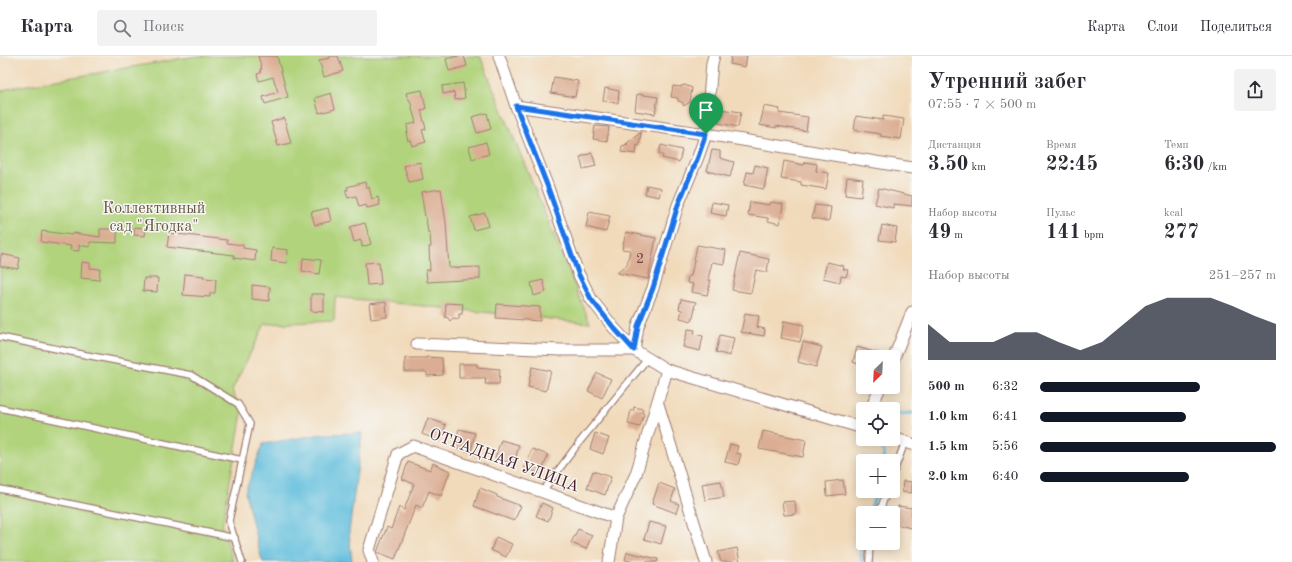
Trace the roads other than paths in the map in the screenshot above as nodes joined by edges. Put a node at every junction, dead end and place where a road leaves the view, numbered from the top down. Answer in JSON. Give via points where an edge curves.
{"nodes":[{"id":1,"x":499,"y":56,"type":"edge"},
{"id":2,"x":714,"y":56,"type":"edge"},
{"id":3,"x":516,"y":106,"type":"junction"},
{"id":4,"x":706,"y":134,"type":"junction"},
{"id":5,"x":912,"y":168,"type":"edge"},
{"id":6,"x":912,"y":312,"type":"edge"},
{"id":7,"x":0,"y":337,"type":"edge"},
{"id":8,"x":417,"y":344,"type":"dead end"},
{"id":9,"x":634,"y":350,"type":"junction"},
{"id":10,"x":897,"y":350,"type":"edge"},
{"id":11,"x":648,"y":358,"type":"junction"},
{"id":12,"x":667,"y":370,"type":"junction"},
{"id":13,"x":658,"y":404,"type":"junction"},
{"id":14,"x":0,"y":408,"type":"edge"},
{"id":15,"x":856,"y":426,"type":"edge"},
{"id":16,"x":908,"y":443,"type":"edge"},
{"id":17,"x":242,"y":460,"type":"junction"},
{"id":18,"x":900,"y":460,"type":"edge"},
{"id":19,"x":0,"y":489,"type":"edge"},
{"id":20,"x":542,"y":492,"type":"junction"},
{"id":21,"x":616,"y":518,"type":"junction"},
{"id":22,"x":235,"y":538,"type":"junction"},
{"id":23,"x":870,"y":550,"type":"edge"},
{"id":24,"x":242,"y":562,"type":"edge"},
{"id":25,"x":373,"y":562,"type":"edge"},
{"id":26,"x":609,"y":562,"type":"edge"},
{"id":27,"x":706,"y":562,"type":"edge"},
{"id":28,"x":869,"y":562,"type":"edge"}],
"edges":[{"from":1,"to":3,"type":"street"},
{"from":2,"to":4,"type":"street"},
{"from":3,"to":4,"type":"street"},
{"from":3,"to":9,"type":"street","via":[[578,273],[591,299]]},
{"from":4,"to":5,"type":"street"},
{"from":4,"to":9,"type":"street","via":[[678,205],[653,288],[638,326]]},
{"from":6,"to":10,"type":"street"},
{"from":7,"to":17,"type":"lane","via":[[191,375],[238,404],[250,424]]},
{"from":8,"to":9,"type":"street","via":[[560,350]]},
{"from":9,"to":11,"type":"street"},
{"from":11,"to":12,"type":"street"},
{"from":11,"to":20,"type":"lane"},
{"from":12,"to":13,"type":"street"},
{"from":12,"to":15,"type":"street"},
{"from":13,"to":21,"type":"street","via":[[636,474]]},
{"from":13,"to":27,"type":"street"},
{"from":14,"to":17,"type":"lane"},
{"from":16,"to":18,"type":"lane"},
{"from":17,"to":22,"type":"lane","via":[[229,521]]},
{"from":19,"to":22,"type":"lane"},
{"from":20,"to":21,"type":"street","name":"ОТРАДНАЯ УЛИЦА"},
{"from":20,"to":25,"type":"street","name":"ОТРАДНАЯ УЛИЦА","via":[[413,446],[398,454],[369,550]]},
{"from":21,"to":26,"type":"street"},
{"from":22,"to":24,"type":"lane"},
{"from":23,"to":28,"type":"lane"}]}
